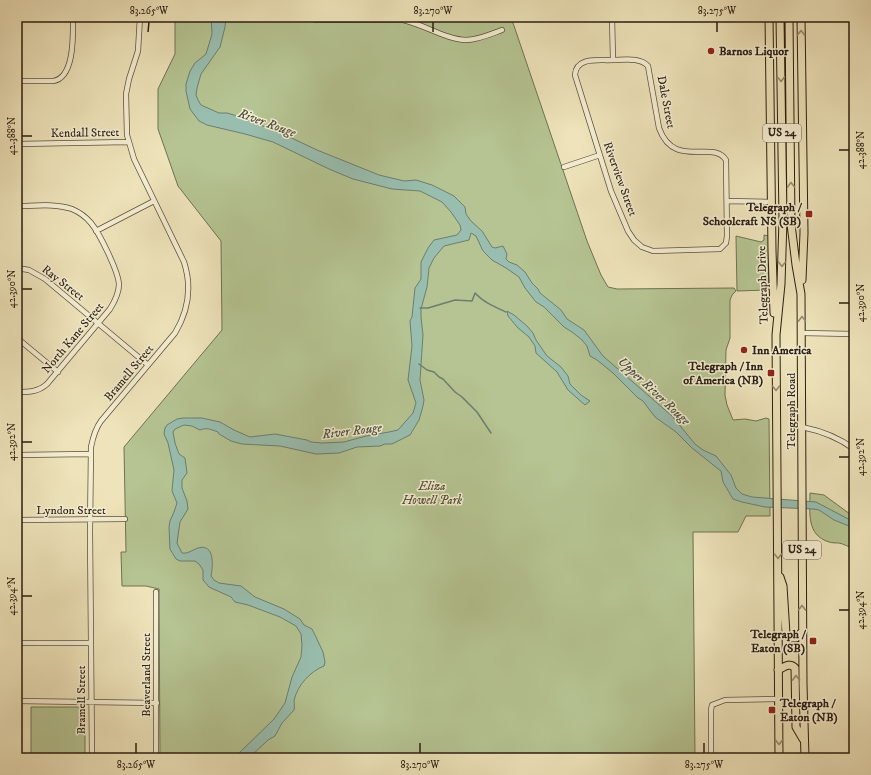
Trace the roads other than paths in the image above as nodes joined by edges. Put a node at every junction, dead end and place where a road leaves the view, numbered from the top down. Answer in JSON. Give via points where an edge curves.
{"nodes":[{"id":1,"x":73,"y":17,"type":"edge"},
{"id":2,"x":140,"y":17,"type":"edge"},
{"id":3,"x":612,"y":17,"type":"edge"},
{"id":4,"x":769,"y":17,"type":"edge"},
{"id":5,"x":780,"y":17,"type":"edge"},
{"id":6,"x":789,"y":17,"type":"edge"},
{"id":7,"x":801,"y":17,"type":"edge"},
{"id":8,"x":316,"y":20,"type":"dead end"},
{"id":9,"x":502,"y":30,"type":"dead end"},
{"id":10,"x":612,"y":60,"type":"junction"},
{"id":11,"x":17,"y":81,"type":"edge"},
{"id":12,"x":128,"y":142,"type":"junction"},
{"id":13,"x":17,"y":144,"type":"edge"},
{"id":14,"x":600,"y":155,"type":"junction"},
{"id":15,"x":564,"y":167,"type":"dead end"},
{"id":16,"x":154,"y":201,"type":"junction"},
{"id":17,"x":727,"y":201,"type":"junction"},
{"id":18,"x":771,"y":202,"type":"junction"},
{"id":19,"x":17,"y":206,"type":"edge"},
{"id":20,"x":96,"y":231,"type":"junction"},
{"id":21,"x":17,"y":268,"type":"edge"},
{"id":22,"x":801,"y":294,"type":"junction"},
{"id":23,"x":98,"y":324,"type":"junction"},
{"id":24,"x":802,"y":333,"type":"junction"},
{"id":25,"x":854,"y":334,"type":"edge"},
{"id":26,"x":776,"y":335,"type":"junction"},
{"id":27,"x":17,"y":338,"type":"edge"},
{"id":28,"x":148,"y":366,"type":"junction"},
{"id":29,"x":58,"y":372,"type":"junction"},
{"id":30,"x":17,"y":392,"type":"edge"},
{"id":31,"x":802,"y":427,"type":"junction"},
{"id":32,"x":854,"y":448,"type":"edge"},
{"id":33,"x":91,"y":454,"type":"junction"},
{"id":34,"x":17,"y":455,"type":"edge"},
{"id":35,"x":124,"y":519,"type":"dead end"},
{"id":36,"x":17,"y":520,"type":"edge"},
{"id":37,"x":90,"y":520,"type":"junction"},
{"id":38,"x":778,"y":571,"type":"junction"},
{"id":39,"x":156,"y":592,"type":"dead end"},
{"id":40,"x":802,"y":632,"type":"junction"},
{"id":41,"x":17,"y":643,"type":"edge"},
{"id":42,"x":91,"y":643,"type":"junction"},
{"id":43,"x":778,"y":670,"type":"junction"},
{"id":44,"x":779,"y":699,"type":"junction"},
{"id":45,"x":17,"y":701,"type":"edge"},
{"id":46,"x":92,"y":702,"type":"junction"},
{"id":47,"x":157,"y":703,"type":"junction"},
{"id":48,"x":804,"y":743,"type":"junction"},
{"id":49,"x":92,"y":758,"type":"edge"},
{"id":50,"x":156,"y":758,"type":"edge"},
{"id":51,"x":711,"y":758,"type":"edge"},
{"id":52,"x":779,"y":758,"type":"edge"},
{"id":53,"x":805,"y":758,"type":"edge"}],
"edges":[{"from":1,"to":11,"type":"street","via":[[72,47],[65,74],[57,80]]},
{"from":2,"to":12,"type":"street","name":"Bramell Street","via":[[138,51],[126,94]]},
{"from":3,"to":10,"type":"street"},
{"from":4,"to":18,"type":"main road","name":"Telegraph Drive"},
{"from":5,"to":26,"type":"main road","name":"Telegraph Road","number":"US 24","one_way":true,"via":[[783,220]]},
{"from":22,"to":6,"type":"main road","name":"Telegraph Road","number":"US 24","one_way":true,"via":[[791,224]]},
{"from":22,"to":7,"type":"main road","one_way":true,"via":[[804,226]]},
{"from":8,"to":9,"type":"street","via":[[403,20],[453,38],[467,40]]},
{"from":10,"to":14,"type":"street","name":"Riverview Street","via":[[583,62],[575,71]]},
{"from":10,"to":17,"type":"street","name":"Dale Street","via":[[639,60],[648,66],[659,128],[669,144],[683,152],[716,152],[724,156],[727,164]]},
{"from":12,"to":13,"type":"street","name":"Kendall Street"},
{"from":12,"to":16,"type":"street","name":"Bramell Street"},
{"from":14,"to":15,"type":"street"},
{"from":14,"to":17,"type":"street","name":"Riverview Street","via":[[611,191],[628,231],[638,244],[648,249],[714,250],[722,247],[727,240]]},
{"from":16,"to":20,"type":"street"},
{"from":16,"to":28,"type":"street","name":"Bramell Street","via":[[184,262],[189,292],[186,310],[179,326]]},
{"from":17,"to":18,"type":"street"},
{"from":18,"to":26,"type":"main road","name":"Telegraph Drive"},
{"from":19,"to":20,"type":"street","name":"North Kane Street","via":[[67,207],[86,218]]},
{"from":20,"to":23,"type":"street","name":"North Kane Street","via":[[116,271],[119,283],[115,302]]},
{"from":21,"to":23,"type":"street","name":"Ray Street","via":[[29,270],[45,279]]},
{"from":24,"to":22,"type":"main road","name":"Telegraph Road","number":"US 24","one_way":true},
{"from":23,"to":28,"type":"street","name":"Ray Street"},
{"from":23,"to":29,"type":"street","name":"North Kane Street"},
{"from":24,"to":25,"type":"street"},
{"from":24,"to":31,"type":"main road","name":"Telegraph Road","number":"US 24"},
{"from":26,"to":38,"type":"main road","name":"Telegraph Road","number":"US 24","one_way":true},
{"from":27,"to":29,"type":"street"},
{"from":28,"to":33,"type":"street","name":"Bramell Street","via":[[97,427],[92,440]]},
{"from":29,"to":30,"type":"street","name":"North Kane Street","via":[[41,389]]},
{"from":31,"to":32,"type":"street","via":[[831,435]]},
{"from":40,"to":31,"type":"main road","name":"Telegraph Road","number":"US 24","one_way":true},
{"from":33,"to":34,"type":"street"},
{"from":33,"to":37,"type":"street","name":"Bramell Street"},
{"from":35,"to":37,"type":"street","name":"Lyndon Street"},
{"from":36,"to":37,"type":"street","name":"Lyndon Street"},
{"from":37,"to":42,"type":"street","name":"Bramell Street"},
{"from":38,"to":40,"type":"main road","via":[[783,586],[786,634],[790,638],[796,638]]},
{"from":38,"to":43,"type":"main road","name":"Telegraph Road","number":"US 24"},
{"from":39,"to":47,"type":"street","name":"Beaverland Street"},
{"from":40,"to":48,"type":"main road","name":"Telegraph Road","number":"US 24"},
{"from":41,"to":42,"type":"street"},
{"from":42,"to":46,"type":"street","name":"Bramell Street"},
{"from":43,"to":44,"type":"main road","name":"Telegraph Road","number":"US 24"},
{"from":48,"to":43,"type":"main road","one_way":true,"via":[[796,727],[795,668],[789,665]]},
{"from":44,"to":51,"type":"street","via":[[737,699],[715,704],[711,710]]},
{"from":44,"to":52,"type":"main road","name":"Telegraph Road","number":"US 24","one_way":true},
{"from":45,"to":46,"type":"street"},
{"from":46,"to":47,"type":"street"},
{"from":46,"to":49,"type":"street","name":"Bramell Street"},
{"from":47,"to":50,"type":"street","name":"Beaverland Street"},
{"from":48,"to":53,"type":"main road","name":"Telegraph Road","number":"US 24"}]}
